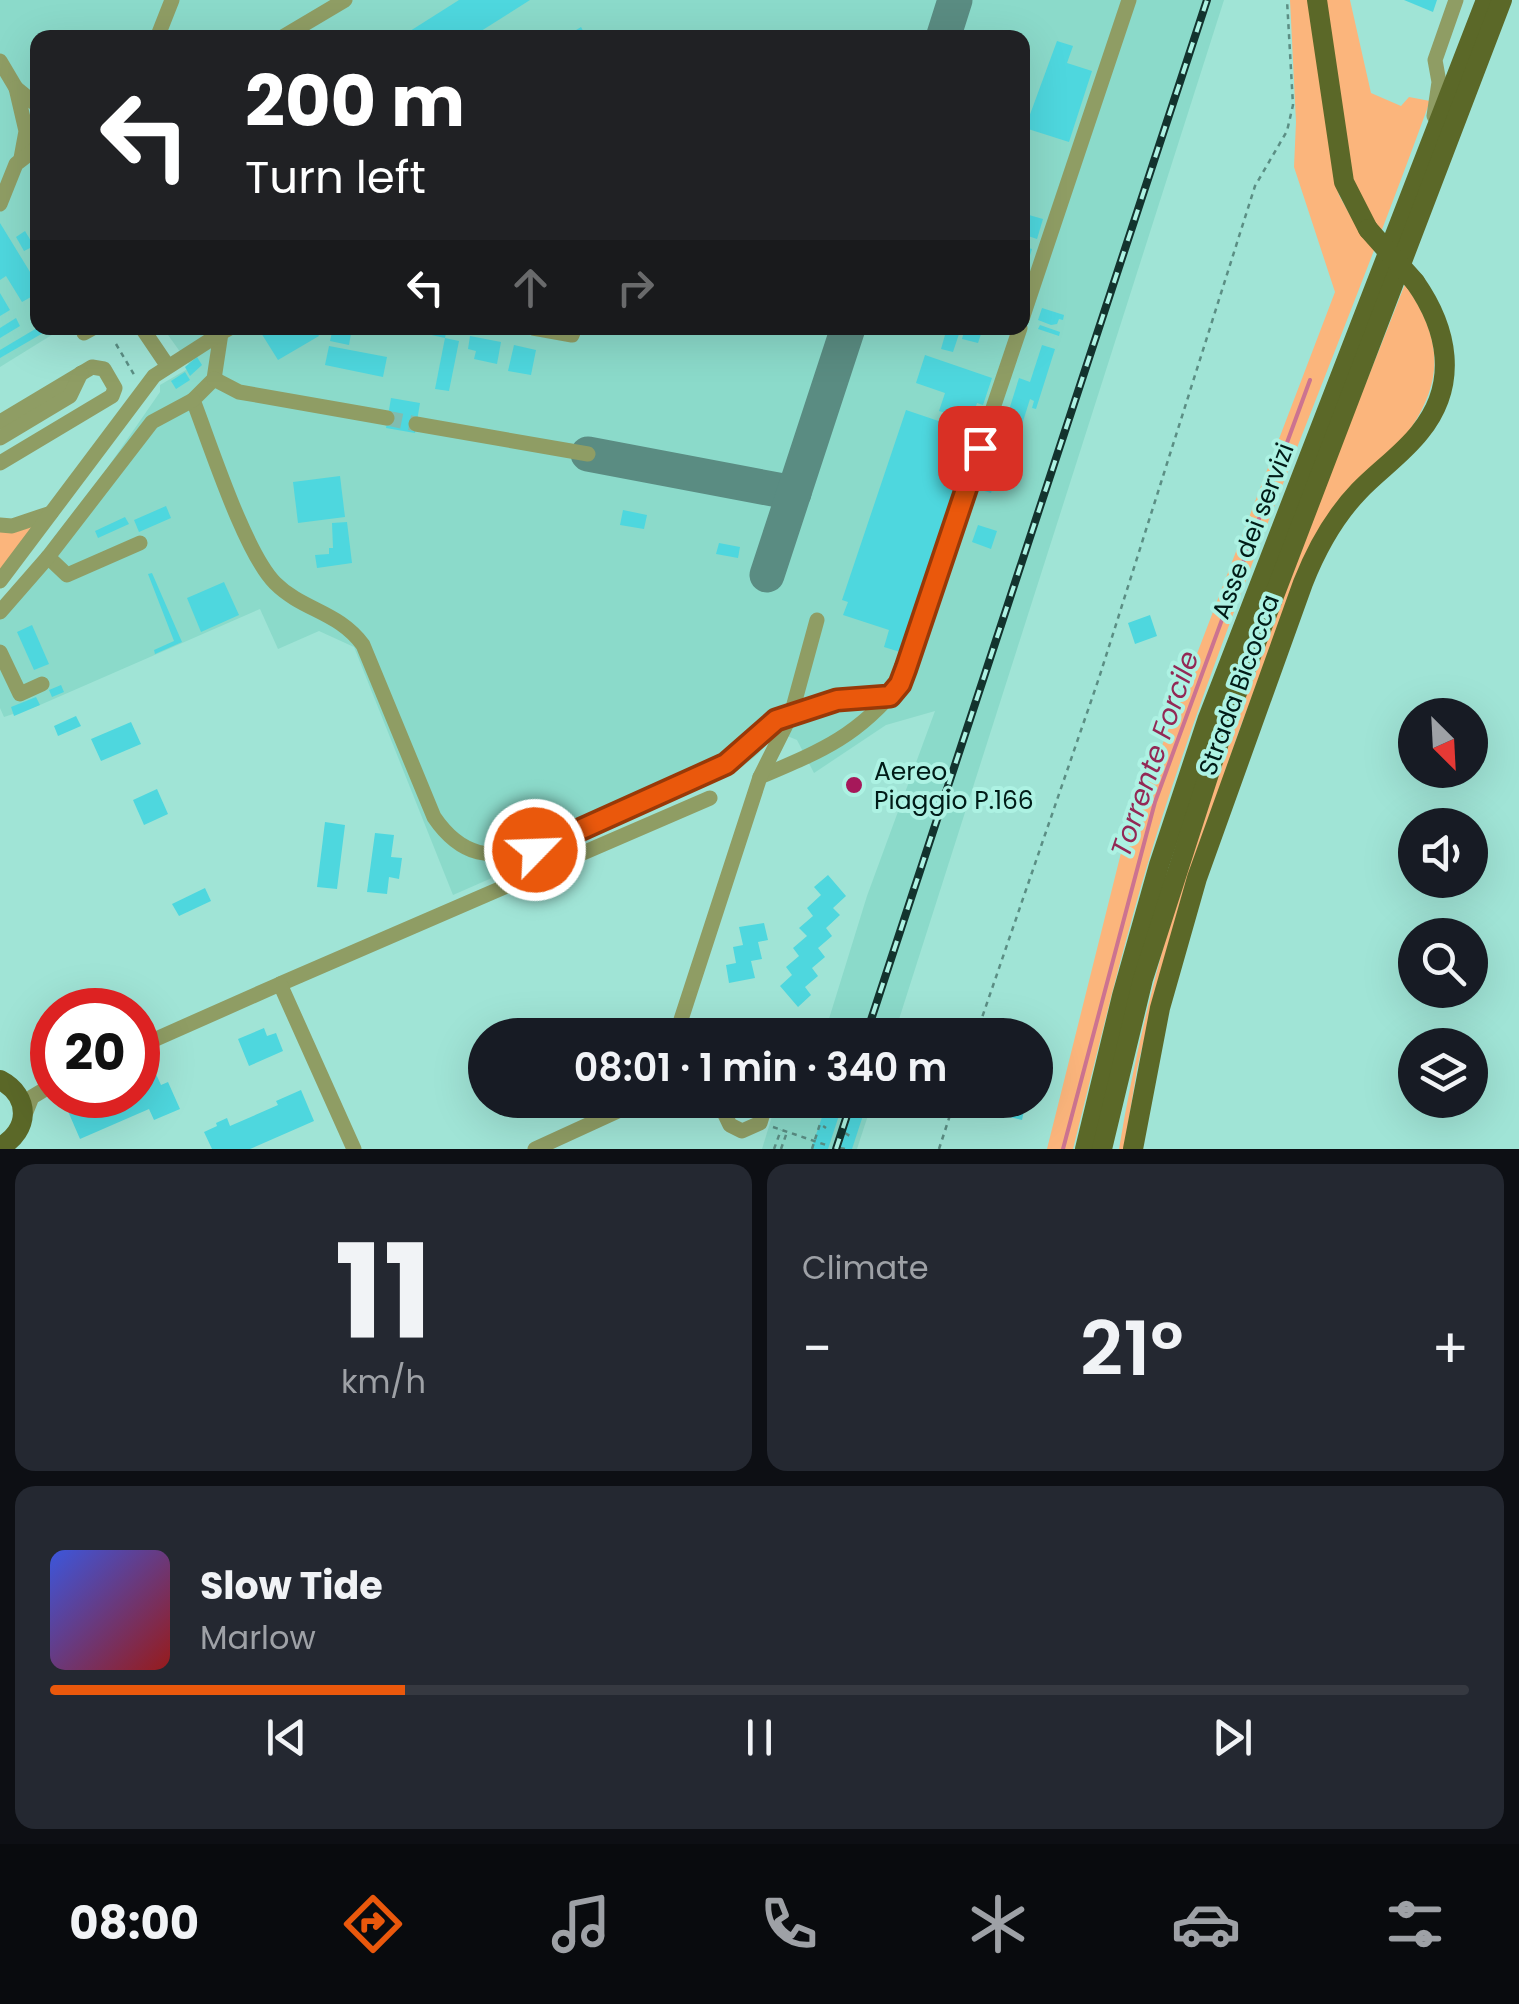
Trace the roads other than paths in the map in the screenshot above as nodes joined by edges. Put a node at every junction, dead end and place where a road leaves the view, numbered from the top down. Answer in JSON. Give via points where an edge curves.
{"nodes":[{"id":1,"x":172,"y":0,"type":"edge"},
{"id":2,"x":345,"y":0,"type":"edge"},
{"id":3,"x":354,"y":0,"type":"edge"},
{"id":4,"x":1130,"y":0,"type":"edge"},
{"id":5,"x":1318,"y":0,"type":"edge"},
{"id":6,"x":1456,"y":0,"type":"edge"},
{"id":7,"x":1486,"y":0,"type":"edge"},
{"id":8,"x":1502,"y":0,"type":"edge"},
{"id":9,"x":160,"y":30,"type":"edge"},
{"id":10,"x":294,"y":30,"type":"edge"},
{"id":11,"x":313,"y":30,"type":"edge"},
{"id":12,"x":0,"y":62,"type":"edge"},
{"id":13,"x":16,"y":88,"type":"junction"},
{"id":14,"x":30,"y":99,"type":"edge"},
{"id":15,"x":23,"y":116,"type":"junction"},
{"id":16,"x":30,"y":122,"type":"edge"},
{"id":17,"x":30,"y":152,"type":"edge"},
{"id":18,"x":22,"y":158,"type":"junction"},
{"id":19,"x":1410,"y":198,"type":"junction"},
{"id":20,"x":0,"y":204,"type":"edge"},
{"id":21,"x":1030,"y":296,"type":"edge"},
{"id":22,"x":149,"y":335,"type":"edge"},
{"id":23,"x":217,"y":335,"type":"edge"},
{"id":24,"x":225,"y":335,"type":"edge"},
{"id":25,"x":1018,"y":335,"type":"edge"},
{"id":26,"x":166,"y":365,"type":"junction"},
{"id":27,"x":81,"y":373,"type":"junction"},
{"id":28,"x":214,"y":379,"type":"junction"},
{"id":29,"x":193,"y":400,"type":"junction"},
{"id":30,"x":387,"y":418,"type":"tunnel mouth"},
{"id":31,"x":0,"y":422,"type":"edge"},
{"id":32,"x":416,"y":424,"type":"tunnel mouth"},
{"id":33,"x":0,"y":438,"type":"edge"},
{"id":34,"x":588,"y":454,"type":"dead end"},
{"id":35,"x":0,"y":463,"type":"edge"},
{"id":36,"x":51,"y":513,"type":"junction"},
{"id":37,"x":0,"y":525,"type":"edge"},
{"id":38,"x":140,"y":543,"type":"dead end"},
{"id":39,"x":48,"y":558,"type":"junction"},
{"id":40,"x":0,"y":581,"type":"edge"},
{"id":41,"x":0,"y":612,"type":"edge"},
{"id":42,"x":818,"y":620,"type":"dead end"},
{"id":43,"x":0,"y":652,"type":"edge"},
{"id":44,"x":42,"y":684,"type":"dead end"},
{"id":45,"x":890,"y":696,"type":"junction"},
{"id":46,"x":791,"y":715,"type":"junction"},
{"id":47,"x":760,"y":777,"type":"junction"},
{"id":48,"x":710,"y":798,"type":"dead end"},
{"id":49,"x":280,"y":984,"type":"junction"},
{"id":50,"x":682,"y":1018,"type":"edge"},
{"id":51,"x":160,"y":1037,"type":"edge"},
{"id":52,"x":1125,"y":1050,"type":"junction"},
{"id":53,"x":7,"y":1085,"type":"edge"},
{"id":54,"x":30,"y":1103,"type":"edge"},
{"id":55,"x":24,"y":1118,"type":"junction"},
{"id":56,"x":603,"y":1118,"type":"edge"},
{"id":57,"x":731,"y":1118,"type":"edge"},
{"id":58,"x":762,"y":1118,"type":"edge"},
{"id":59,"x":7,"y":1145,"type":"edge"},
{"id":60,"x":354,"y":1149,"type":"edge"},
{"id":61,"x":535,"y":1149,"type":"edge"},
{"id":62,"x":1085,"y":1149,"type":"edge"},
{"id":63,"x":1102,"y":1149,"type":"edge"},
{"id":64,"x":1114,"y":1149,"type":"edge"},
{"id":65,"x":1133,"y":1149,"type":"edge"}],
"edges":[{"from":1,"to":9,"type":"street"},
{"from":2,"to":10,"type":"street"},
{"from":3,"to":11,"type":"street"},
{"from":4,"to":21,"type":"street"},
{"from":5,"to":65,"type":"main road","name":"Strada Bicocca","bridge":true,"via":[[1344,182],[1368,229],[1415,282],[1442,330],[1442,386],[1420,432],[1357,493],[1314,555],[1198,878],[1160,1008]]},
{"from":6,"to":19,"type":"street","via":[[1435,60],[1437,106]]},
{"from":7,"to":19,"type":"main road","name":"Asse dei servizi"},
{"from":8,"to":52,"type":"main road","name":"Asse dei servizi","via":[[1225,724]]},
{"from":12,"to":13,"type":"street"},
{"from":13,"to":14,"type":"street"},
{"from":13,"to":15,"type":"street"},
{"from":15,"to":16,"type":"street"},
{"from":15,"to":18,"type":"street"},
{"from":17,"to":18,"type":"street"},
{"from":18,"to":20,"type":"street"},
{"from":19,"to":62,"type":"main road","name":"Asse dei servizi","via":[[1202,737],[1127,977]]},
{"from":22,"to":26,"type":"street"},
{"from":23,"to":26,"type":"street"},
{"from":24,"to":28,"type":"street"},
{"from":25,"to":45,"type":"street","via":[[906,668]]},
{"from":26,"to":36,"type":"street"},
{"from":27,"to":31,"type":"street"},
{"from":27,"to":33,"type":"street","via":[[70,396]]},
{"from":27,"to":35,"type":"street","via":[[104,368],[112,396]]},
{"from":28,"to":29,"type":"street"},
{"from":28,"to":30,"type":"street","via":[[239,392]]},
{"from":29,"to":39,"type":"street","via":[[152,422]]},
{"from":29,"to":46,"type":"street","via":[[263,566],[292,597],[352,629],[434,816],[460,845],[486,855],[535,850],[726,764],[768,725]]},
{"from":32,"to":34,"type":"street"},
{"from":36,"to":37,"type":"street"},
{"from":36,"to":40,"type":"street"},
{"from":38,"to":39,"type":"street","via":[[66,576]]},
{"from":39,"to":41,"type":"street"},
{"from":42,"to":46,"type":"street"},
{"from":43,"to":44,"type":"street","via":[[20,694]]},
{"from":45,"to":46,"type":"street","via":[[837,700]]},
{"from":45,"to":47,"type":"street","via":[[835,744]]},
{"from":46,"to":47,"type":"street"},
{"from":47,"to":50,"type":"street"},
{"from":48,"to":49,"type":"street"},
{"from":49,"to":51,"type":"street"},
{"from":49,"to":60,"type":"street"},
{"from":52,"to":63,"type":"main road","name":"Asse dei servizi"},
{"from":52,"to":64,"type":"main road"},
{"from":53,"to":55,"type":"main road","via":[[20,1098]]},
{"from":54,"to":55,"type":"street"},
{"from":55,"to":59,"type":"main road"},
{"from":56,"to":61,"type":"street"},
{"from":57,"to":58,"type":"street","via":[[735,1129],[748,1130]]}]}
